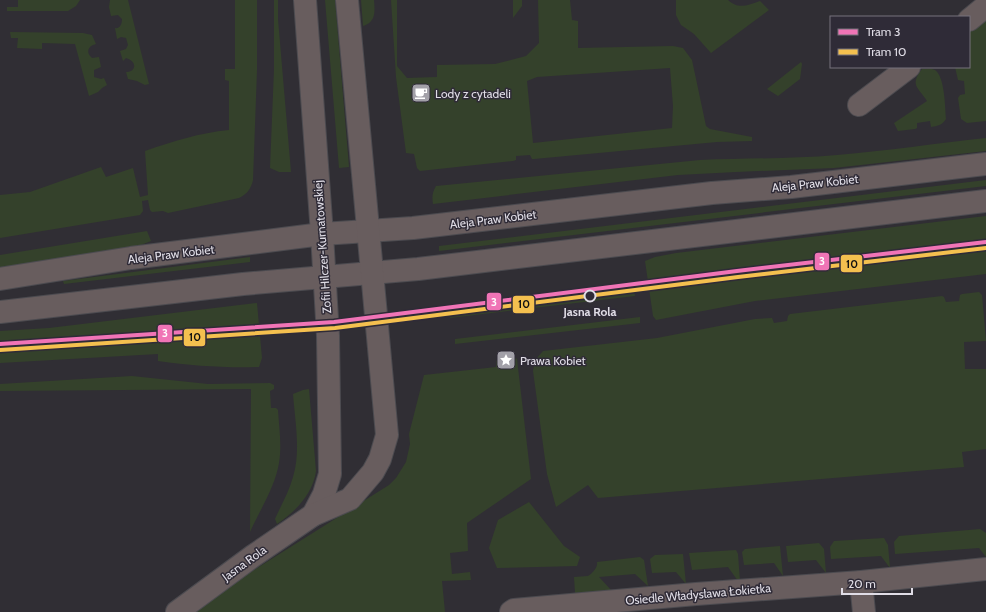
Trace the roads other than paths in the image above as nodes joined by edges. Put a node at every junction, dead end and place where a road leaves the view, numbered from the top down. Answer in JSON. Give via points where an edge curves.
{"nodes":[{"id":1,"x":305,"y":0,"type":"edge"},
{"id":2,"x":347,"y":0,"type":"edge"},
{"id":3,"x":986,"y":6,"type":"edge"},
{"id":4,"x":970,"y":19,"type":"edge"},
{"id":5,"x":908,"y":68,"type":"edge"},
{"id":6,"x":859,"y":105,"type":"dead end"},
{"id":7,"x":986,"y":164,"type":"edge"},
{"id":8,"x":986,"y":201,"type":"edge"},
{"id":9,"x":368,"y":231,"type":"junction"},
{"id":10,"x":322,"y":234,"type":"junction"},
{"id":11,"x":372,"y":274,"type":"junction"},
{"id":12,"x":324,"y":278,"type":"junction"},
{"id":13,"x":0,"y":279,"type":"edge"},
{"id":14,"x":0,"y":312,"type":"edge"},
{"id":15,"x":313,"y":515,"type":"junction"},
{"id":16,"x":986,"y":569,"type":"edge"},
{"id":17,"x":861,"y":582,"type":"junction"},
{"id":18,"x":177,"y":612,"type":"edge"},
{"id":19,"x":511,"y":612,"type":"edge"},
{"id":20,"x":864,"y":612,"type":"edge"}],
"edges":[{"from":1,"to":10,"type":"street","name":"Zofii Hilczer-Kurnatowskiej"},
{"from":2,"to":9,"type":"street"},
{"from":3,"to":4,"type":"street"},
{"from":5,"to":6,"type":"street"},
{"from":7,"to":9,"type":"street","name":"Aleja Praw Kobiet"},
{"from":8,"to":11,"type":"street"},
{"from":9,"to":10,"type":"street","name":"Aleja Praw Kobiet"},
{"from":9,"to":11,"type":"street"},
{"from":10,"to":12,"type":"street","name":"Zofii Hilczer-Kurnatowskiej"},
{"from":10,"to":13,"type":"street","name":"Aleja Praw Kobiet","via":[[131,258]]},
{"from":11,"to":12,"type":"street"},
{"from":11,"to":15,"type":"street","via":[[387,435],[380,460],[350,499]]},
{"from":12,"to":14,"type":"street","via":[[244,284]]},
{"from":12,"to":15,"type":"street","name":"Zofii Hilczer-Kurnatowskiej","via":[[328,336],[330,474],[324,494]]},
{"from":15,"to":18,"type":"street","name":"Jasna Rola"},
{"from":16,"to":17,"type":"street","name":"Osiedle Władysława Łokietka"},
{"from":17,"to":19,"type":"street","name":"Osiedle Władysława Łokietka","via":[[696,594]]},
{"from":17,"to":20,"type":"street"}]}
